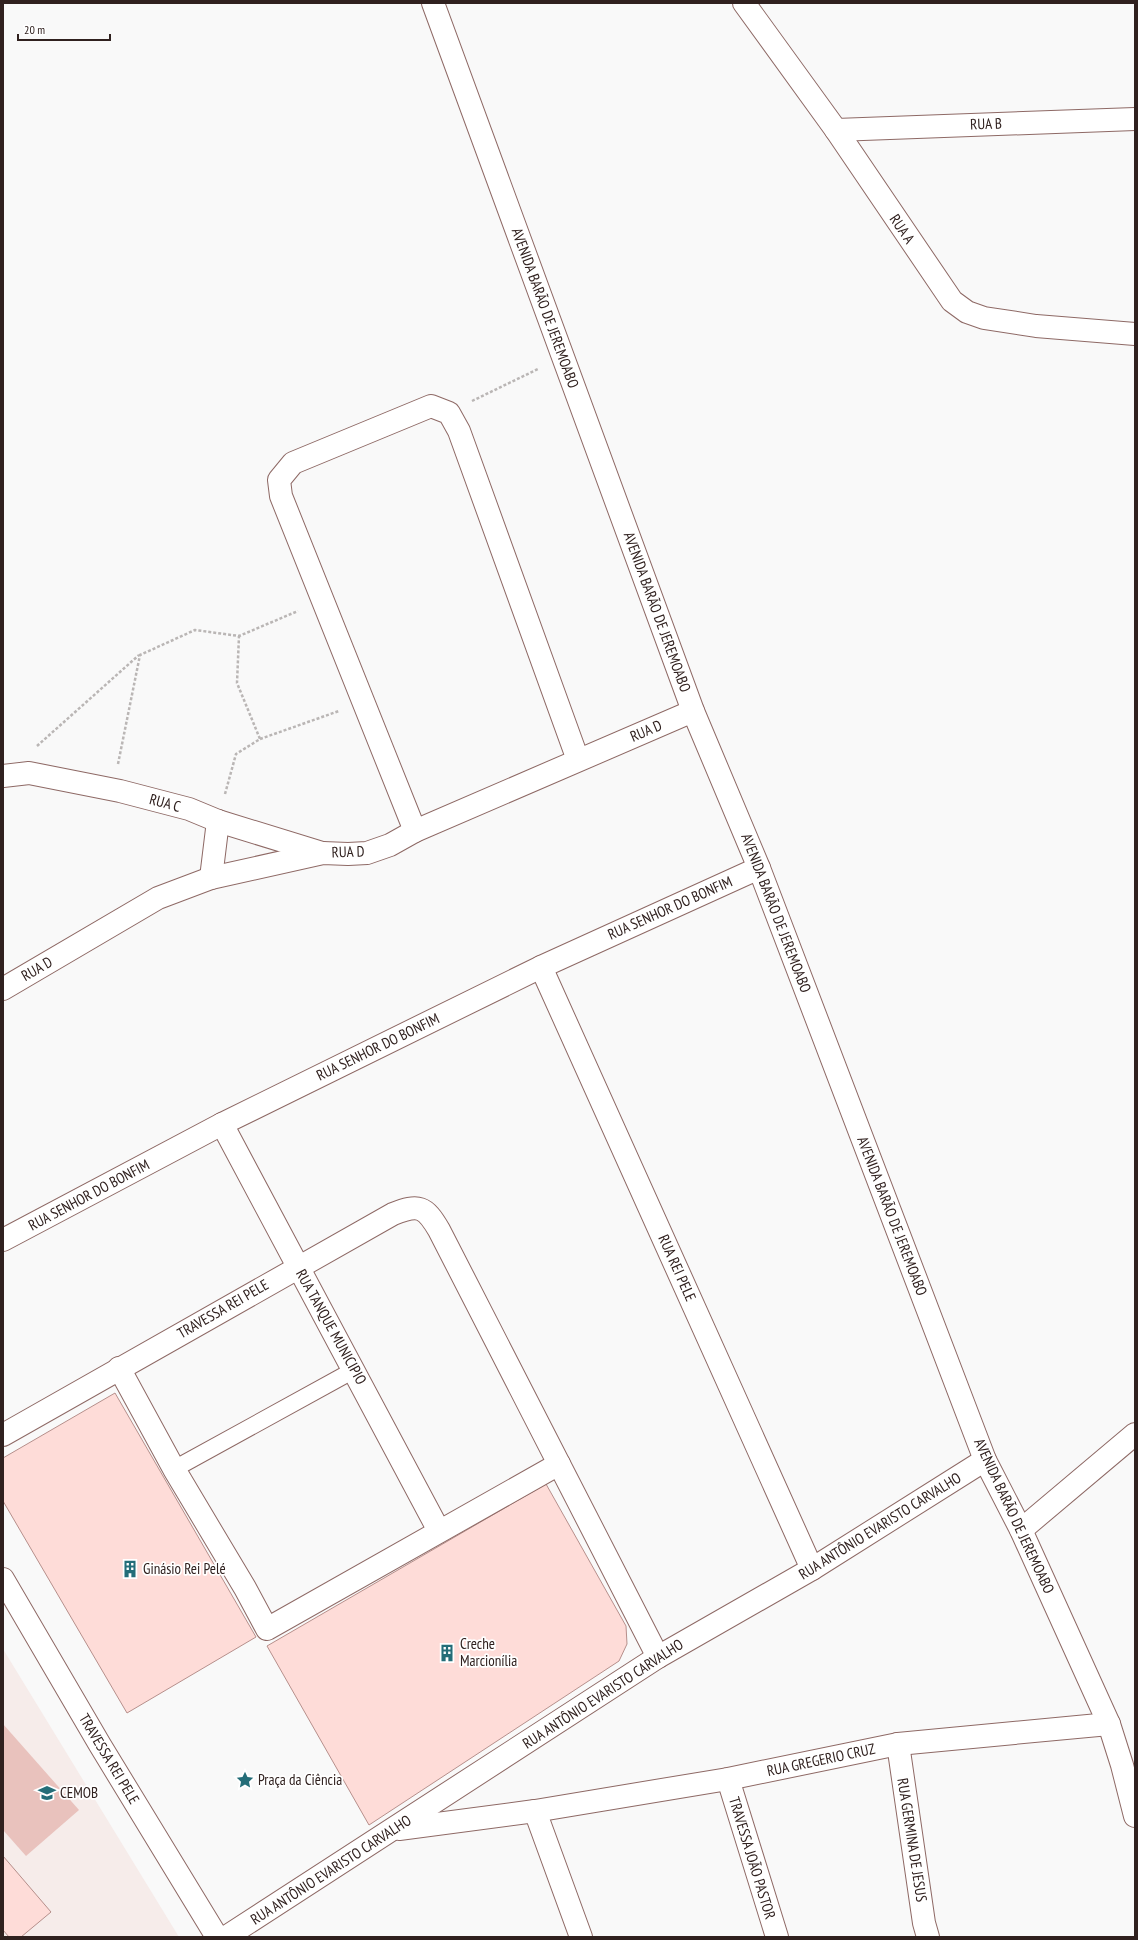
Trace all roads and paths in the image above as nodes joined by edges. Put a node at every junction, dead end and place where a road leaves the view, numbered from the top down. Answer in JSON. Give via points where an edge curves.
{"nodes":[{"id":1,"x":433,"y":3,"type":"edge"},
{"id":2,"x":744,"y":3,"type":"edge"},
{"id":3,"x":1135,"y":119,"type":"edge"},
{"id":4,"x":836,"y":130,"type":"junction"},
{"id":5,"x":1135,"y":334,"type":"edge"},
{"id":6,"x":563,"y":357,"type":"junction"},
{"id":7,"x":449,"y":413,"type":"junction"},
{"id":8,"x":323,"y":600,"type":"junction"},
{"id":9,"x":239,"y":636,"type":"junction"},
{"id":10,"x":140,"y":655,"type":"junction"},
{"id":11,"x":363,"y":703,"type":"junction"},
{"id":12,"x":694,"y":711,"type":"junction"},
{"id":13,"x":260,"y":739,"type":"junction"},
{"id":14,"x":33,"y":750,"type":"dead end"},
{"id":15,"x":578,"y":760,"type":"junction"},
{"id":16,"x":3,"y":776,"type":"edge"},
{"id":17,"x":113,"y":789,"type":"junction"},
{"id":18,"x":218,"y":821,"type":"junction"},
{"id":19,"x":415,"y":831,"type":"junction"},
{"id":20,"x":323,"y":853,"type":"junction"},
{"id":21,"x":759,"y":868,"type":"junction"},
{"id":22,"x":211,"y":878,"type":"junction"},
{"id":23,"x":541,"y":966,"type":"junction"},
{"id":24,"x":3,"y":989,"type":"edge"},
{"id":25,"x":222,"y":1124,"type":"junction"},
{"id":26,"x":3,"y":1240,"type":"edge"},
{"id":27,"x":298,"y":1267,"type":"junction"},
{"id":28,"x":119,"y":1368,"type":"junction"},
{"id":29,"x":354,"y":1370,"type":"junction"},
{"id":30,"x":1135,"y":1434,"type":"edge"},
{"id":31,"x":3,"y":1435,"type":"edge"},
{"id":32,"x":985,"y":1460,"type":"junction"},
{"id":33,"x":559,"y":1464,"type":"junction"},
{"id":34,"x":174,"y":1469,"type":"junction"},
{"id":35,"x":439,"y":1530,"type":"junction"},
{"id":36,"x":1021,"y":1530,"type":"junction"},
{"id":37,"x":812,"y":1569,"type":"junction"},
{"id":38,"x":3,"y":1580,"type":"edge"},
{"id":39,"x":658,"y":1657,"type":"junction"},
{"id":40,"x":1109,"y":1724,"type":"junction"},
{"id":41,"x":898,"y":1744,"type":"junction"},
{"id":42,"x":1129,"y":1762,"type":"edge"},
{"id":43,"x":728,"y":1779,"type":"junction"},
{"id":44,"x":535,"y":1811,"type":"junction"},
{"id":45,"x":1135,"y":1816,"type":"edge"},
{"id":46,"x":393,"y":1830,"type":"junction"},
{"id":47,"x":217,"y":1937,"type":"edge"},
{"id":48,"x":226,"y":1937,"type":"edge"},
{"id":49,"x":581,"y":1937,"type":"edge"},
{"id":50,"x":777,"y":1937,"type":"edge"},
{"id":51,"x":928,"y":1937,"type":"edge"}],
"edges":[{"from":1,"to":6,"type":"street","name":"AVENIDA BARÃO DE JEREMOABO"},
{"from":2,"to":4,"type":"street","name":"RUA A"},
{"from":3,"to":4,"type":"street","name":"RUA B"},
{"from":4,"to":5,"type":"street","name":"RUA A","via":[[952,301],[966,312],[984,318],[1036,326]]},
{"from":6,"to":7,"type":"path"},
{"from":6,"to":12,"type":"street","name":"AVENIDA BARÃO DE JEREMOABO"},
{"from":7,"to":8,"type":"street","via":[[431,406],[423,409],[293,462],[279,480],[281,496]]},
{"from":7,"to":15,"type":"street","via":[[459,432]]},
{"from":8,"to":9,"type":"path"},
{"from":8,"to":11,"type":"street"},
{"from":9,"to":10,"type":"path","via":[[195,630]]},
{"from":9,"to":13,"type":"path","via":[[237,683]]},
{"from":10,"to":14,"type":"path"},
{"from":10,"to":17,"type":"path"},
{"from":11,"to":13,"type":"path"},
{"from":11,"to":19,"type":"street"},
{"from":12,"to":15,"type":"street","name":"RUA D"},
{"from":12,"to":21,"type":"street","name":"AVENIDA BARÃO DE JEREMOABO"},
{"from":13,"to":18,"type":"path","via":[[236,754]]},
{"from":15,"to":19,"type":"street","name":"RUA D"},
{"from":16,"to":17,"type":"street","name":"RUA C","via":[[29,774]]},
{"from":17,"to":18,"type":"street","name":"RUA C","via":[[189,809]]},
{"from":18,"to":20,"type":"street","name":"RUA C"},
{"from":18,"to":22,"type":"street"},
{"from":19,"to":20,"type":"street","name":"RUA D","via":[[390,845],[367,853]]},
{"from":20,"to":22,"type":"street","name":"RUA D"},
{"from":21,"to":23,"type":"street","name":"RUA SENHOR DO BONFIM"},
{"from":21,"to":32,"type":"street","name":"AVENIDA BARÃO DE JEREMOABO"},
{"from":22,"to":24,"type":"street","name":"RUA D","via":[[158,898]]},
{"from":23,"to":25,"type":"street","name":"RUA SENHOR DO BONFIM"},
{"from":23,"to":37,"type":"street","name":"RUA REI PELE"},
{"from":25,"to":26,"type":"street","name":"RUA SENHOR DO BONFIM"},
{"from":25,"to":27,"type":"street","name":"RUA TANQUE MUNICIPIO"},
{"from":27,"to":28,"type":"street","name":"TRAVESSA REI PELE"},
{"from":27,"to":29,"type":"street","name":"RUA TANQUE MUNICIPIO"},
{"from":27,"to":33,"type":"street","name":"TRAVESSA REI PELE","via":[[393,1214],[409,1208],[419,1208],[427,1212],[439,1230]]},
{"from":28,"to":31,"type":"street","name":"TRAVESSA REI PELE"},
{"from":28,"to":34,"type":"street"},
{"from":29,"to":34,"type":"lane"},
{"from":29,"to":35,"type":"street","name":"RUA TANQUE MUNICIPIO"},
{"from":30,"to":36,"type":"street"},
{"from":32,"to":36,"type":"street","name":"AVENIDA BARÃO DE JEREMOABO"},
{"from":32,"to":37,"type":"street","name":"RUA ANTÔNIO EVARISTO CARVALHO"},
{"from":33,"to":35,"type":"street"},
{"from":33,"to":39,"type":"street","name":"TRAVESSA REI PELE"},
{"from":34,"to":35,"type":"street","via":[[267,1629]]},
{"from":36,"to":40,"type":"street","name":"AVENIDA BARÃO DE JEREMOABO"},
{"from":37,"to":39,"type":"street","name":"RUA ANTÔNIO EVARISTO CARVALHO"},
{"from":38,"to":47,"type":"street","name":"TRAVESSA REI PELE"},
{"from":39,"to":46,"type":"street","name":"RUA ANTÔNIO EVARISTO CARVALHO"},
{"from":40,"to":41,"type":"street","name":"RUA GREGERIO CRUZ"},
{"from":40,"to":42,"type":"street","name":"AVENIDA BARÃO DE JEREMOABO"},
{"from":41,"to":43,"type":"street","name":"RUA GREGERIO CRUZ"},
{"from":41,"to":51,"type":"street","name":"RUA GERMINA DE JESUS"},
{"from":42,"to":45,"type":"street","name":"AVENIDA BARÃO DE JEREMOABO"},
{"from":43,"to":44,"type":"street","name":"RUA GREGERIO CRUZ"},
{"from":43,"to":50,"type":"street","name":"TRAVESSA JOÃO PASTOR"},
{"from":44,"to":46,"type":"street","name":"RUA GREGERIO CRUZ"},
{"from":44,"to":49,"type":"street"},
{"from":46,"to":48,"type":"street","name":"RUA ANTÔNIO EVARISTO CARVALHO"}]}
